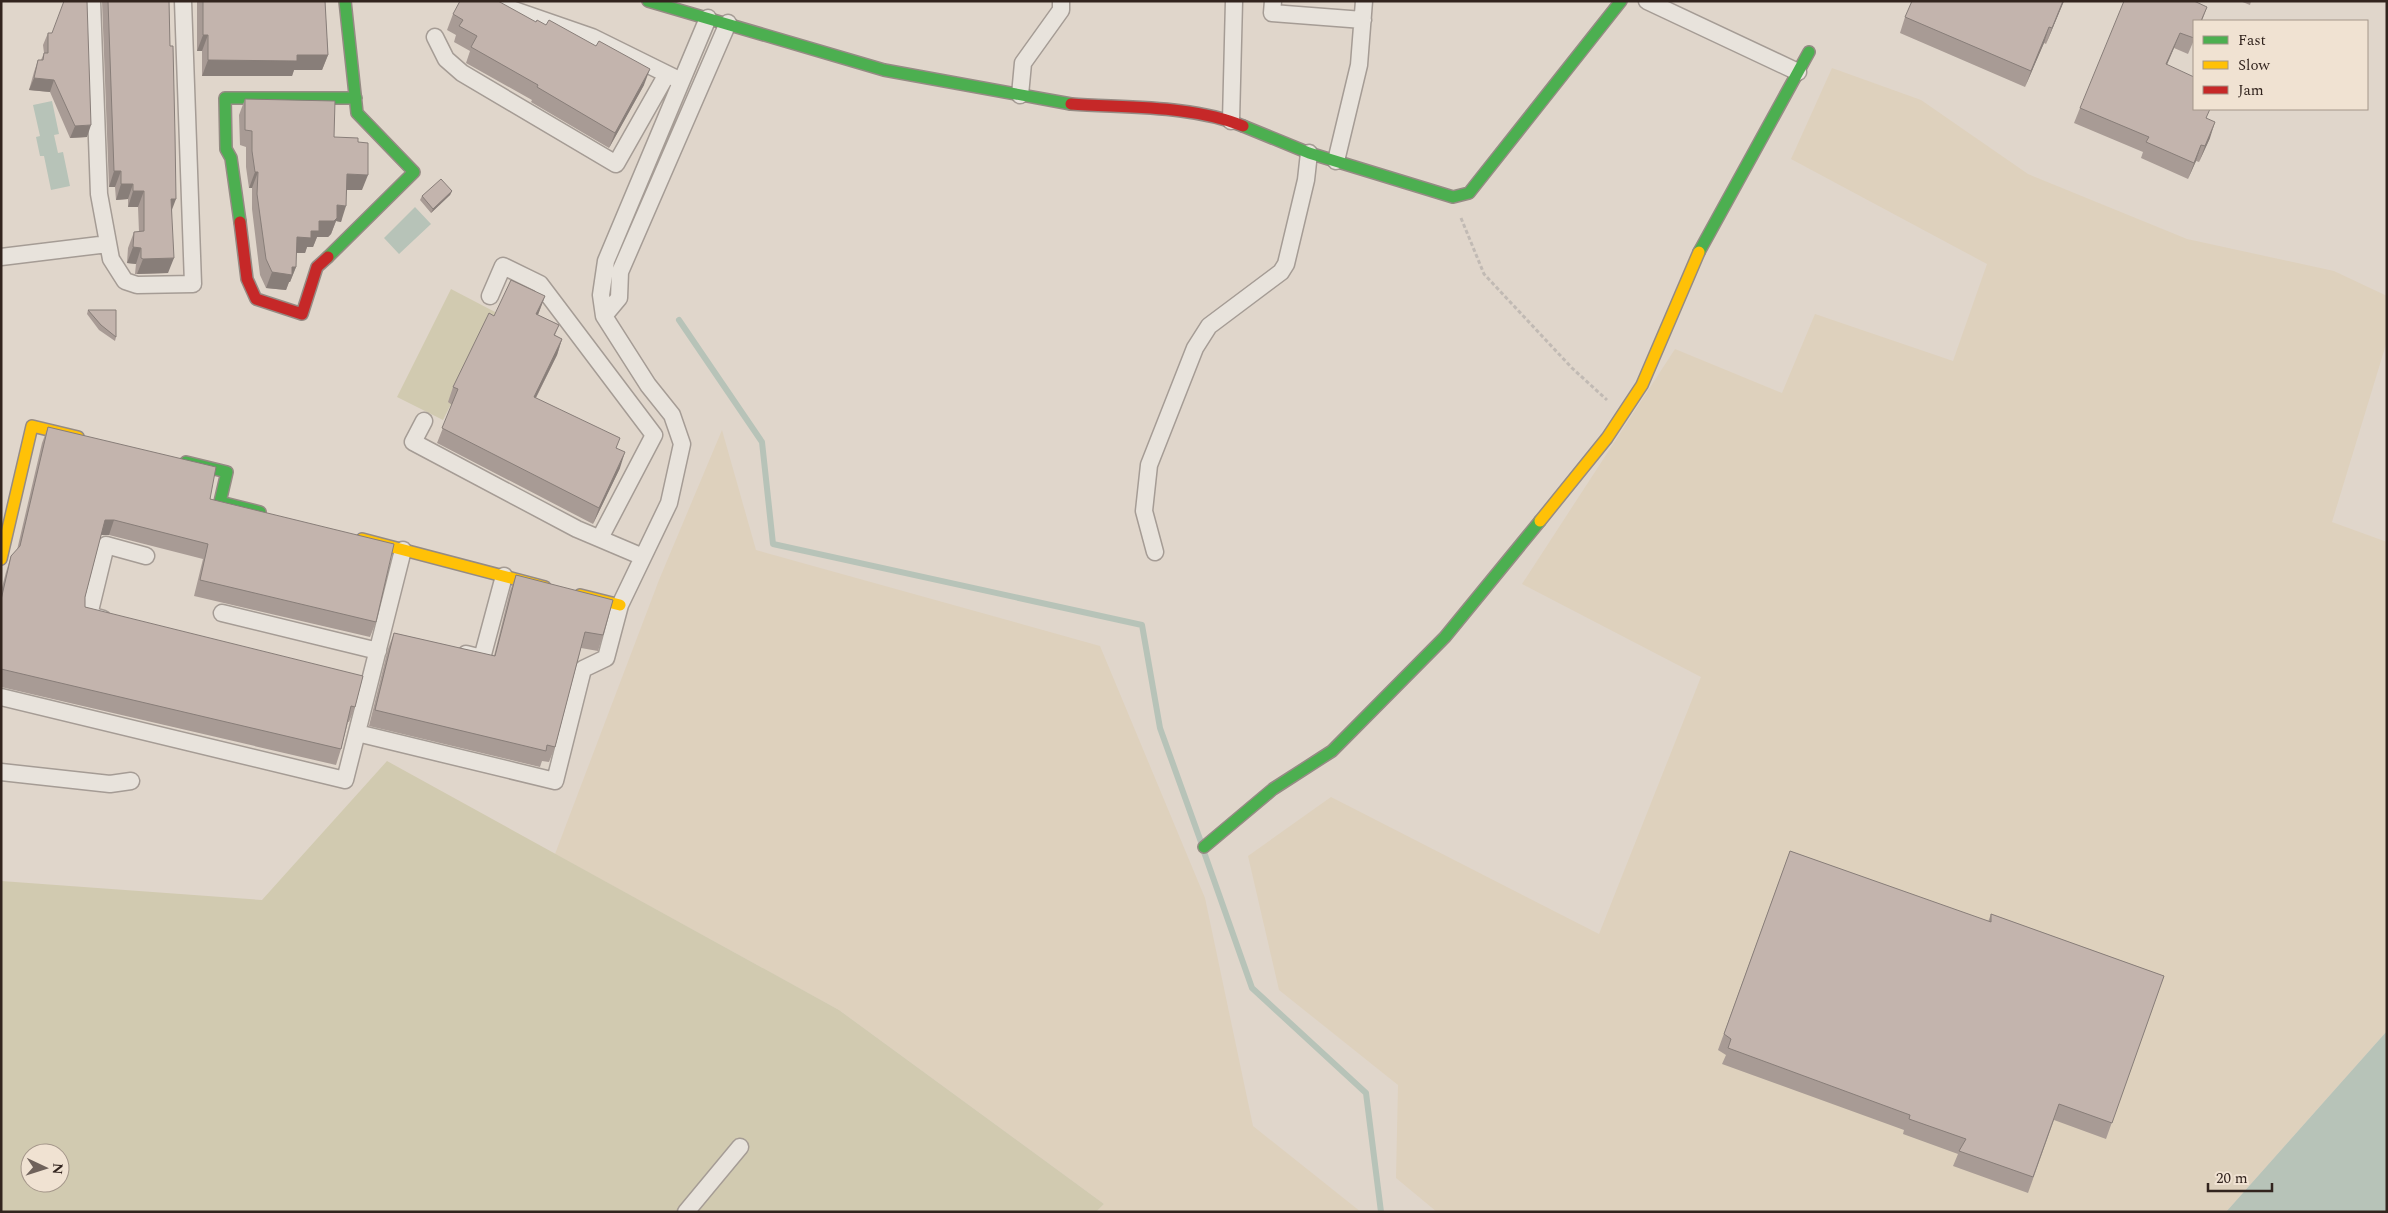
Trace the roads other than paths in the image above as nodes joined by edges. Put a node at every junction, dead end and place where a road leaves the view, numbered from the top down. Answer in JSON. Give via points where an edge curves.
{"nodes":[{"id":1,"x":92,"y":1,"type":"edge"},
{"id":2,"x":183,"y":1,"type":"edge"},
{"id":3,"x":345,"y":1,"type":"edge"},
{"id":4,"x":488,"y":1,"type":"edge"},
{"id":5,"x":648,"y":1,"type":"edge"},
{"id":6,"x":1061,"y":1,"type":"edge"},
{"id":7,"x":1234,"y":1,"type":"edge"},
{"id":8,"x":1273,"y":1,"type":"edge"},
{"id":9,"x":1364,"y":1,"type":"edge"},
{"id":10,"x":1620,"y":1,"type":"edge"},
{"id":11,"x":1647,"y":1,"type":"edge"},
{"id":12,"x":708,"y":18,"type":"junction"},
{"id":13,"x":1363,"y":20,"type":"junction"},
{"id":14,"x":728,"y":23,"type":"junction"},
{"id":15,"x":435,"y":37,"type":"dead end"},
{"id":16,"x":1809,"y":52,"type":"dead end"},
{"id":17,"x":1798,"y":72,"type":"junction"},
{"id":18,"x":674,"y":78,"type":"junction"},
{"id":19,"x":1020,"y":95,"type":"junction"},
{"id":20,"x":356,"y":98,"type":"junction"},
{"id":21,"x":1231,"y":121,"type":"junction"},
{"id":22,"x":1309,"y":153,"type":"junction"},
{"id":23,"x":1336,"y":161,"type":"junction"},
{"id":24,"x":108,"y":244,"type":"junction"},
{"id":25,"x":1,"y":257,"type":"edge"},
{"id":26,"x":490,"y":296,"type":"dead end"},
{"id":27,"x":604,"y":316,"type":"junction"},
{"id":28,"x":424,"y":421,"type":"dead end"},
{"id":29,"x":91,"y":440,"type":"edge"},
{"id":30,"x":178,"y":460,"type":"edge"},
{"id":31,"x":268,"y":514,"type":"edge"},
{"id":32,"x":355,"y":537,"type":"edge"},
{"id":33,"x":600,"y":538,"type":"junction"},
{"id":34,"x":403,"y":550,"type":"junction"},
{"id":35,"x":1155,"y":552,"type":"dead end"},
{"id":36,"x":146,"y":556,"type":"dead end"},
{"id":37,"x":643,"y":556,"type":"junction"},
{"id":38,"x":1,"y":559,"type":"edge"},
{"id":39,"x":504,"y":576,"type":"junction"},
{"id":40,"x":552,"y":588,"type":"edge"},
{"id":41,"x":572,"y":593,"type":"edge"},
{"id":42,"x":620,"y":605,"type":"junction"},
{"id":43,"x":222,"y":613,"type":"dead end"},
{"id":44,"x":118,"y":622,"type":"edge"},
{"id":45,"x":382,"y":632,"type":"junction"},
{"id":46,"x":400,"y":637,"type":"edge"},
{"id":47,"x":378,"y":651,"type":"junction"},
{"id":48,"x":455,"y":651,"type":"edge"},
{"id":49,"x":350,"y":680,"type":"edge"},
{"id":50,"x":369,"y":684,"type":"junction"},
{"id":51,"x":1,"y":697,"type":"edge"},
{"id":52,"x":357,"y":733,"type":"junction"},
{"id":53,"x":1,"y":772,"type":"edge"},
{"id":54,"x":131,"y":781,"type":"dead end"},
{"id":55,"x":1204,"y":847,"type":"dead end"},
{"id":56,"x":740,"y":1147,"type":"dead end"},
{"id":57,"x":686,"y":1212,"type":"edge"}],
"edges":[{"from":1,"to":24,"type":"street","via":[[100,194]]},
{"from":2,"to":24,"type":"street","via":[[193,284],[137,285],[125,281],[111,259]]},
{"from":3,"to":20,"type":"street"},
{"from":4,"to":18,"type":"street","via":[[592,37]]},
{"from":5,"to":12,"type":"street"},
{"from":6,"to":19,"type":"street","via":[[1061,10],[1023,63]]},
{"from":7,"to":21,"type":"street"},
{"from":8,"to":13,"type":"street","via":[[1272,13]]},
{"from":9,"to":13,"type":"street"},
{"from":10,"to":23,"type":"street","via":[[1469,193],[1453,197]]},
{"from":11,"to":17,"type":"street"},
{"from":12,"to":14,"type":"street"},
{"from":12,"to":18,"type":"street"},
{"from":13,"to":23,"type":"street","via":[[1360,64]]},
{"from":14,"to":19,"type":"street","via":[[884,70]]},
{"from":14,"to":27,"type":"street","via":[[620,272],[619,298]]},
{"from":15,"to":18,"type":"street","via":[[446,59],[462,73],[616,164]]},
{"from":16,"to":17,"type":"street"},
{"from":17,"to":55,"type":"street","via":[[1693,263],[1642,385],[1607,438],[1445,637],[1332,751],[1273,789]]},
{"from":18,"to":27,"type":"street","via":[[606,261],[601,295]]},
{"from":19,"to":21,"type":"street","via":[[1068,104],[1182,112]]},
{"from":20,"to":20,"type":"street","via":[[357,113],[414,172],[317,267],[302,314],[256,299],[247,279],[231,158],[226,149],[225,98]]},
{"from":21,"to":22,"type":"street"},
{"from":22,"to":23,"type":"street"},
{"from":22,"to":35,"type":"street","via":[[1306,180],[1286,264],[1281,272],[1209,326],[1195,348],[1149,465],[1144,511]]},
{"from":24,"to":25,"type":"street"},
{"from":26,"to":33,"type":"street","via":[[504,266],[540,284],[654,435]]},
{"from":27,"to":37,"type":"street","via":[[648,385],[672,415],[682,444],[669,503]]},
{"from":28,"to":33,"type":"street","via":[[413,442]]},
{"from":29,"to":38,"type":"street","via":[[32,426]]},
{"from":30,"to":31,"type":"street","via":[[227,472],[220,502]]},
{"from":32,"to":34,"type":"street"},
{"from":33,"to":37,"type":"street"},
{"from":34,"to":39,"type":"street"},
{"from":34,"to":45,"type":"street"},
{"from":36,"to":44,"type":"street","via":[[106,546],[89,615]]},
{"from":37,"to":42,"type":"street"},
{"from":39,"to":40,"type":"street"},
{"from":39,"to":48,"type":"street","via":[[482,658]]},
{"from":41,"to":42,"type":"street"},
{"from":42,"to":52,"type":"street","via":[[606,658],[583,669],[555,781]]},
{"from":43,"to":47,"type":"street"},
{"from":45,"to":46,"type":"street"},
{"from":45,"to":47,"type":"street"},
{"from":47,"to":50,"type":"street"},
{"from":49,"to":50,"type":"street"},
{"from":50,"to":52,"type":"street"},
{"from":51,"to":52,"type":"street","via":[[345,780]]},
{"from":53,"to":54,"type":"street","via":[[110,784]]},
{"from":56,"to":57,"type":"street"}]}
